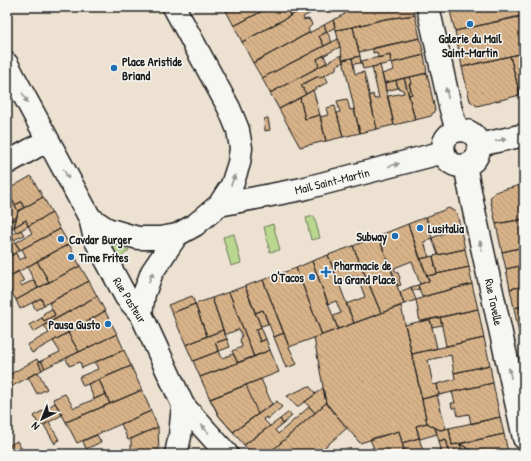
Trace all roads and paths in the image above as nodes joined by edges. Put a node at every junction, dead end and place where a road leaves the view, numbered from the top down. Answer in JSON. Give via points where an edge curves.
{"nodes":[{"id":1,"x":174,"y":7,"type":"edge"},
{"id":2,"x":188,"y":7,"type":"edge"},
{"id":3,"x":428,"y":7,"type":"edge"},
{"id":4,"x":196,"y":47,"type":"junction"},
{"id":5,"x":7,"y":64,"type":"edge"},
{"id":6,"x":457,"y":131,"type":"junction"},
{"id":7,"x":524,"y":135,"type":"edge"},
{"id":8,"x":48,"y":140,"type":"junction"},
{"id":9,"x":479,"y":145,"type":"junction"},
{"id":10,"x":444,"y":152,"type":"junction"},
{"id":11,"x":7,"y":163,"type":"edge"},
{"id":12,"x":466,"y":165,"type":"junction"},
{"id":13,"x":219,"y":205,"type":"junction"},
{"id":14,"x":90,"y":218,"type":"junction"},
{"id":15,"x":177,"y":235,"type":"junction"},
{"id":16,"x":141,"y":314,"type":"junction"},
{"id":17,"x":183,"y":405,"type":"junction"},
{"id":18,"x":524,"y":438,"type":"edge"},
{"id":19,"x":176,"y":454,"type":"edge"},
{"id":20,"x":227,"y":454,"type":"edge"}],
"edges":[{"from":1,"to":4,"type":"street"},
{"from":2,"to":4,"type":"street"},
{"from":6,"to":3,"type":"street","one_way":true},
{"from":13,"to":4,"type":"street","one_way":true,"via":[[232,185],[241,148],[238,130],[229,108]]},
{"from":5,"to":8,"type":"street","one_way":true},
{"from":6,"to":9,"type":"street","via":[[463,130],[474,135]]},
{"from":6,"to":10,"type":"street","via":[[446,138]]},
{"from":9,"to":7,"type":"street","one_way":true},
{"from":8,"to":11,"type":"street"},
{"from":8,"to":14,"type":"street","one_way":true},
{"from":9,"to":12,"type":"street","via":[[478,156]]},
{"from":10,"to":12,"type":"street","via":[[454,164]]},
{"from":13,"to":10,"type":"street","name":"Mail Saint-Martin","one_way":true,"via":[[302,189]]},
{"from":18,"to":12,"type":"street","name":"Rue Tavelle","one_way":true,"via":[[472,206]]},
{"from":13,"to":15,"type":"street","via":[[195,225]]},
{"from":14,"to":15,"type":"street","via":[[107,229],[138,238]]},
{"from":14,"to":16,"type":"street","name":"Rue Pasteur","via":[[95,239],[126,297]]},
{"from":16,"to":15,"type":"street","one_way":true,"via":[[144,294],[152,272]]},
{"from":16,"to":17,"type":"street","name":"Rue Pasteur"},
{"from":17,"to":19,"type":"street"},
{"from":20,"to":17,"type":"street","one_way":true}]}
